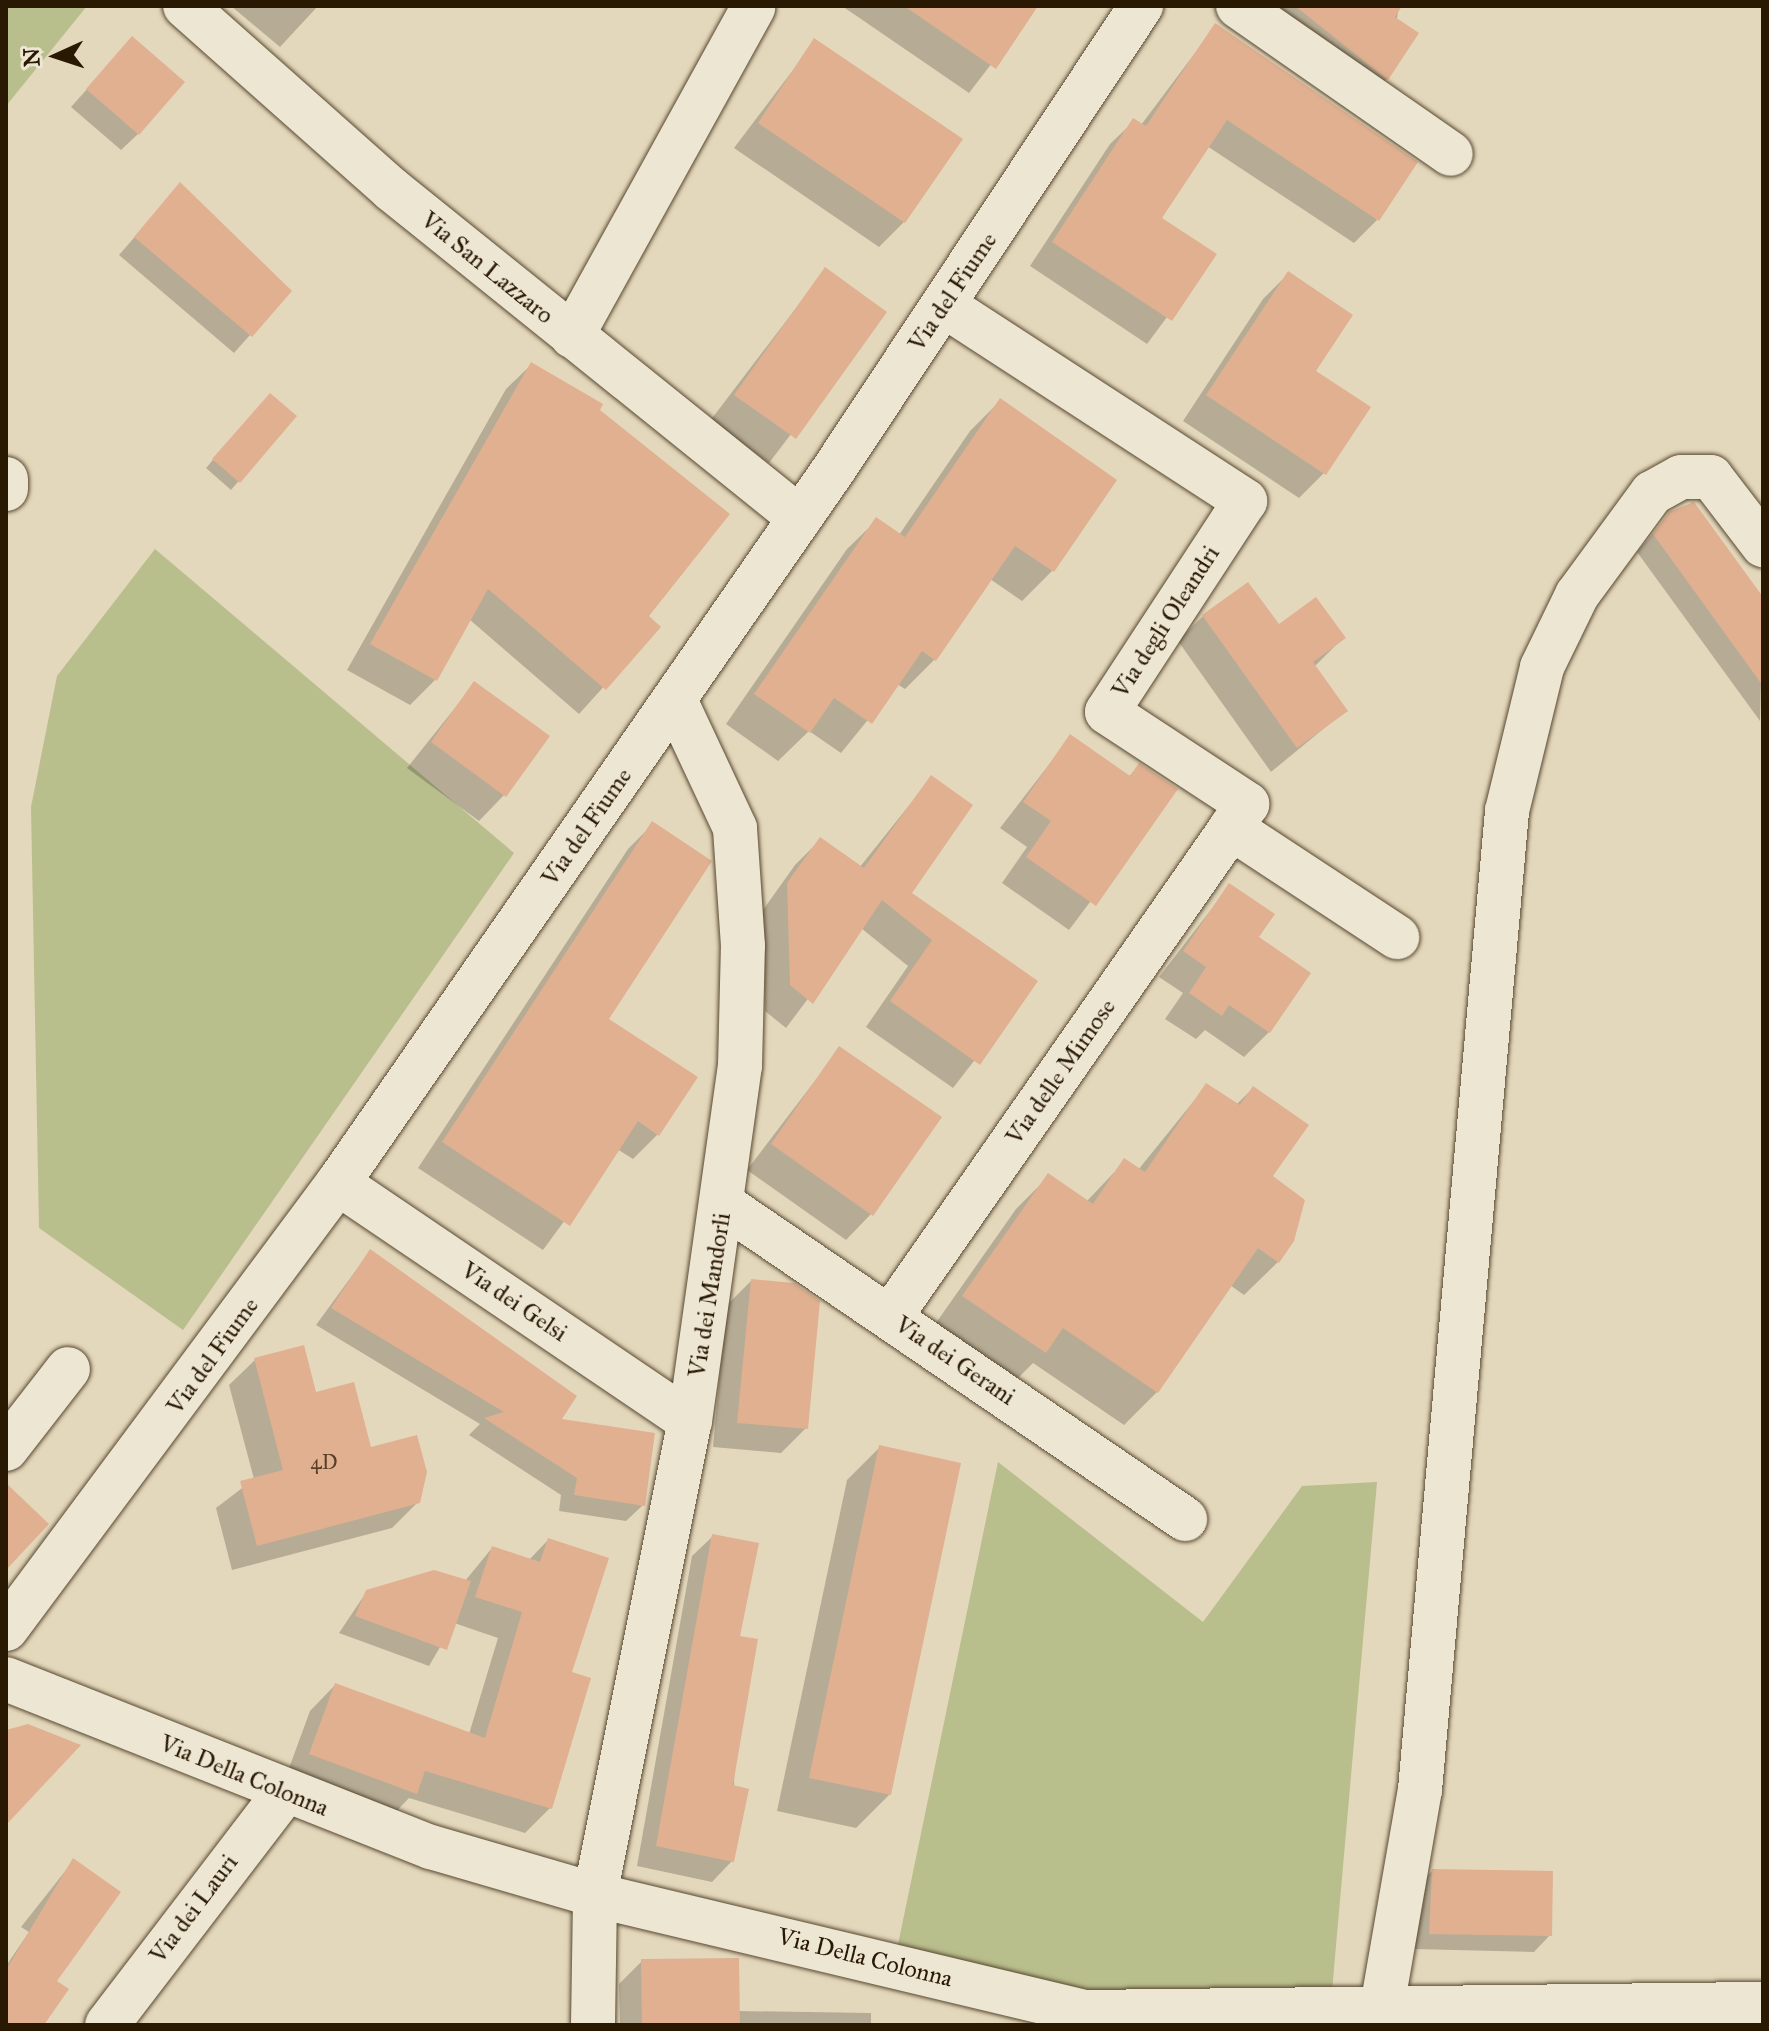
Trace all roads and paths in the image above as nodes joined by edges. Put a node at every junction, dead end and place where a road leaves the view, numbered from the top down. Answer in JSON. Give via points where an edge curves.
{"nodes":[{"id":1,"x":185,"y":6,"type":"edge"},
{"id":2,"x":1141,"y":6,"type":"edge"},
{"id":3,"x":1238,"y":6,"type":"edge"},
{"id":4,"x":753,"y":8,"type":"dead end"},
{"id":5,"x":1451,"y":154,"type":"dead end"},
{"id":6,"x":945,"y":306,"type":"junction"},
{"id":7,"x":572,"y":336,"type":"junction"},
{"id":8,"x":800,"y":518,"type":"junction"},
{"id":9,"x":1763,"y":545,"type":"edge"},
{"id":10,"x":675,"y":700,"type":"junction"},
{"id":11,"x":1231,"y":828,"type":"junction"},
{"id":12,"x":1397,"y":937,"type":"dead end"},
{"id":13,"x":338,"y":1183,"type":"junction"},
{"id":14,"x":724,"y":1205,"type":"junction"},
{"id":15,"x":890,"y":1317,"type":"junction"},
{"id":16,"x":68,"y":1369,"type":"dead end"},
{"id":17,"x":690,"y":1421,"type":"junction"},
{"id":18,"x":6,"y":1449,"type":"edge"},
{"id":19,"x":1185,"y":1519,"type":"dead end"},
{"id":20,"x":6,"y":1629,"type":"edge"},
{"id":21,"x":6,"y":1679,"type":"edge"},
{"id":22,"x":283,"y":1795,"type":"junction"},
{"id":23,"x":595,"y":1895,"type":"junction"},
{"id":24,"x":1763,"y":2004,"type":"edge"},
{"id":25,"x":1382,"y":2007,"type":"junction"},
{"id":26,"x":1085,"y":2019,"type":"edge"},
{"id":27,"x":115,"y":2020,"type":"edge"},
{"id":28,"x":593,"y":2025,"type":"edge"}],
"edges":[{"from":1,"to":7,"type":"street","name":"Via San Lazzaro"},
{"from":2,"to":6,"type":"street","name":"Via del Fiume"},
{"from":3,"to":5,"type":"street"},
{"from":4,"to":7,"type":"street"},
{"from":6,"to":8,"type":"street","name":"Via del Fiume"},
{"from":6,"to":11,"type":"street","name":"Via degli Oleandri","via":[[1245,501],[1107,712],[1247,804]]},
{"from":7,"to":8,"type":"street","name":"Via San Lazzaro"},
{"from":8,"to":10,"type":"street","name":"Via del Fiume"},
{"from":9,"to":25,"type":"street","via":[[1711,477],[1681,477],[1652,493],[1577,595],[1542,667],[1507,811],[1420,1790]]},
{"from":10,"to":13,"type":"street","name":"Via del Fiume"},
{"from":10,"to":14,"type":"street","name":"Via dei Mandorli","via":[[735,828],[743,961]]},
{"from":11,"to":12,"type":"street"},
{"from":11,"to":15,"type":"street","name":"Via delle Mimose"},
{"from":13,"to":17,"type":"street","name":"Via dei Gelsi"},
{"from":13,"to":20,"type":"street","name":"Via del Fiume"},
{"from":14,"to":15,"type":"street","name":"Via dei Gerani"},
{"from":14,"to":17,"type":"street","name":"Via dei Mandorli"},
{"from":15,"to":19,"type":"street","name":"Via dei Gerani"},
{"from":16,"to":18,"type":"street"},
{"from":17,"to":23,"type":"street","name":"Via dei Mandorli"},
{"from":21,"to":22,"type":"street","name":"Via Della Colonna"},
{"from":22,"to":23,"type":"street","name":"Via Della Colonna"},
{"from":22,"to":27,"type":"street","name":"Via dei Lauri"},
{"from":23,"to":26,"type":"street","name":"Via Della Colonna"},
{"from":23,"to":28,"type":"street","name":"Via dei Mandorli"},
{"from":24,"to":25,"type":"street","name":"Via Della Colonna"},
{"from":25,"to":26,"type":"street","name":"Via Della Colonna"}]}
